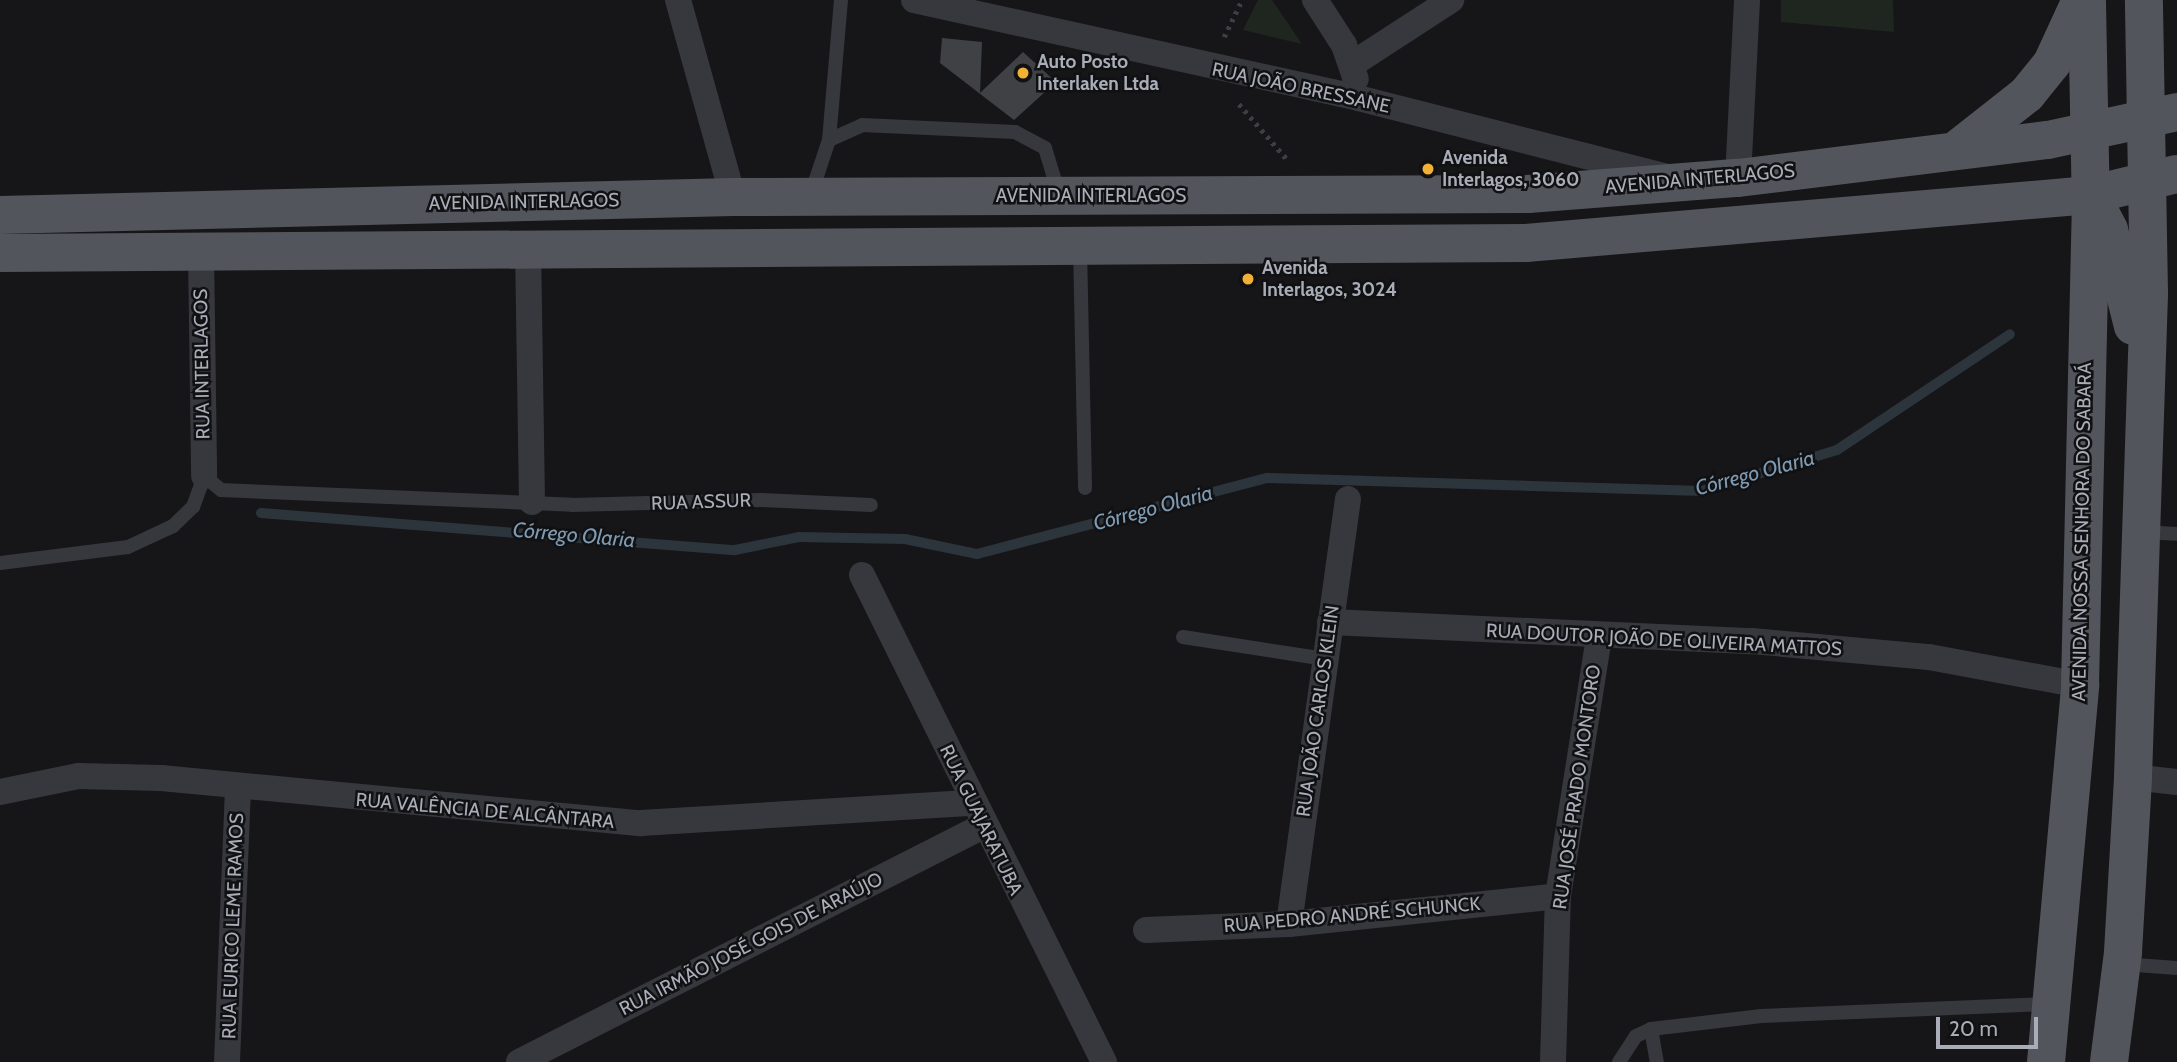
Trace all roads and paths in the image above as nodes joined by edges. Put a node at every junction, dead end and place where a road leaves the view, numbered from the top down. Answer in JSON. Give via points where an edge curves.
{"nodes":[{"id":1,"x":678,"y":0,"type":"edge"},
{"id":2,"x":841,"y":0,"type":"edge"},
{"id":3,"x":914,"y":0,"type":"edge"},
{"id":4,"x":1242,"y":0,"type":"edge"},
{"id":5,"x":1315,"y":0,"type":"edge"},
{"id":6,"x":1451,"y":0,"type":"edge"},
{"id":7,"x":1747,"y":0,"type":"edge"},
{"id":8,"x":2081,"y":0,"type":"edge"},
{"id":9,"x":2087,"y":0,"type":"edge"},
{"id":10,"x":2096,"y":0,"type":"edge"},
{"id":11,"x":2144,"y":0,"type":"edge"},
{"id":12,"x":1354,"y":63,"type":"junction"},
{"id":13,"x":1208,"y":69,"type":"junction"},
{"id":14,"x":1358,"y":98,"type":"junction"},
{"id":15,"x":2133,"y":124,"type":"edge"},
{"id":16,"x":829,"y":140,"type":"junction"},
{"id":17,"x":2048,"y":140,"type":"junction"},
{"id":18,"x":1952,"y":152,"type":"junction"},
{"id":19,"x":1738,"y":178,"type":"junction"},
{"id":20,"x":2163,"y":179,"type":"edge"},
{"id":21,"x":1688,"y":182,"type":"junction"},
{"id":22,"x":1319,"y":195,"type":"junction"},
{"id":23,"x":2090,"y":195,"type":"junction"},
{"id":24,"x":1059,"y":196,"type":"junction"},
{"id":25,"x":733,"y":197,"type":"junction"},
{"id":26,"x":810,"y":197,"type":"junction"},
{"id":27,"x":0,"y":215,"type":"edge"},
{"id":28,"x":2177,"y":231,"type":"edge"},
{"id":29,"x":1080,"y":245,"type":"junction"},
{"id":30,"x":528,"y":247,"type":"junction"},
{"id":31,"x":201,"y":251,"type":"junction"},
{"id":32,"x":0,"y":253,"type":"edge"},
{"id":33,"x":2149,"y":293,"type":"junction"},
{"id":34,"x":2145,"y":393,"type":"junction"},
{"id":35,"x":204,"y":476,"type":"junction"},
{"id":36,"x":1085,"y":488,"type":"dead end"},
{"id":37,"x":1348,"y":499,"type":"dead end"},
{"id":38,"x":532,"y":502,"type":"junction"},
{"id":39,"x":871,"y":505,"type":"dead end"},
{"id":40,"x":2158,"y":533,"type":"edge"},
{"id":41,"x":0,"y":563,"type":"edge"},
{"id":42,"x":862,"y":575,"type":"dead end"},
{"id":43,"x":1330,"y":622,"type":"junction"},
{"id":44,"x":1183,"y":637,"type":"dead end"},
{"id":45,"x":1599,"y":638,"type":"junction"},
{"id":46,"x":1325,"y":659,"type":"junction"},
{"id":47,"x":2080,"y":685,"type":"junction"},
{"id":48,"x":2133,"y":777,"type":"junction"},
{"id":49,"x":2177,"y":782,"type":"edge"},
{"id":50,"x":238,"y":790,"type":"junction"},
{"id":51,"x":0,"y":792,"type":"edge"},
{"id":52,"x":977,"y":815,"type":"junction"},
{"id":53,"x":1558,"y":896,"type":"junction"},
{"id":54,"x":1289,"y":924,"type":"junction"},
{"id":55,"x":1146,"y":930,"type":"dead end"},
{"id":56,"x":2122,"y":964,"type":"junction"},
{"id":57,"x":2177,"y":968,"type":"edge"},
{"id":58,"x":2054,"y":1004,"type":"junction"},
{"id":59,"x":1651,"y":1029,"type":"junction"},
{"id":60,"x":228,"y":1062,"type":"edge"},
{"id":61,"x":519,"y":1062,"type":"edge"},
{"id":62,"x":1104,"y":1062,"type":"edge"},
{"id":63,"x":1553,"y":1062,"type":"edge"},
{"id":64,"x":1619,"y":1062,"type":"edge"},
{"id":65,"x":1657,"y":1062,"type":"edge"},
{"id":66,"x":2046,"y":1062,"type":"edge"},
{"id":67,"x":2109,"y":1062,"type":"edge"}],
"edges":[{"from":1,"to":25,"type":"street"},
{"from":2,"to":16,"type":"lane"},
{"from":3,"to":13,"type":"street","name":"RUA JOÃO BRESSANE"},
{"from":4,"to":13,"type":"path"},
{"from":5,"to":12,"type":"street"},
{"from":6,"to":12,"type":"street"},
{"from":7,"to":19,"type":"street"},
{"from":8,"to":18,"type":"main road","via":[[2052,63],[2027,94]]},
{"from":9,"to":15,"type":"main road","name":"AVENIDA NOSSA SENHORA DO SABARÁ"},
{"from":10,"to":15,"type":"main road","via":[[2109,25]]},
{"from":11,"to":15,"type":"main road","name":"AVENIDA NOSSA SENHORA DO SABARÁ"},
{"from":12,"to":14,"type":"street"},
{"from":13,"to":14,"type":"street","name":"RUA JOÃO BRESSANE"},
{"from":13,"to":22,"type":"path"},
{"from":14,"to":21,"type":"street","name":"RUA JOÃO BRESSANE"},
{"from":15,"to":17,"type":"main road","name":"AVENIDA INTERLAGOS"},
{"from":15,"to":20,"type":"main road","name":"AVENIDA NOSSA SENHORA DO SABARÁ"},
{"from":15,"to":23,"type":"main road","name":"AVENIDA NOSSA SENHORA DO SABARÁ"},
{"from":16,"to":24,"type":"lane","via":[[862,125],[1015,132],[1045,148]]},
{"from":16,"to":26,"type":"lane"},
{"from":17,"to":18,"type":"main road","name":"AVENIDA INTERLAGOS"},
{"from":17,"to":23,"type":"main road"},
{"from":18,"to":19,"type":"main road","name":"AVENIDA INTERLAGOS"},
{"from":19,"to":21,"type":"main road","name":"AVENIDA INTERLAGOS"},
{"from":20,"to":23,"type":"main road"},
{"from":20,"to":33,"type":"main road","name":"AVENIDA NOSSA SENHORA DO SABARÁ"},
{"from":21,"to":22,"type":"main road","name":"AVENIDA INTERLAGOS","via":[[1528,194]]},
{"from":22,"to":24,"type":"main road","name":"AVENIDA INTERLAGOS"},
{"from":23,"to":29,"type":"main road","via":[[1526,243]]},
{"from":23,"to":34,"type":"main road","via":[[2124,279]]},
{"from":23,"to":47,"type":"main road","name":"AVENIDA NOSSA SENHORA DO SABARÁ"},
{"from":24,"to":26,"type":"main road","name":"AVENIDA INTERLAGOS"},
{"from":25,"to":26,"type":"main road","name":"AVENIDA INTERLAGOS"},
{"from":25,"to":27,"type":"main road","name":"AVENIDA INTERLAGOS"},
{"from":28,"to":33,"type":"main road"},
{"from":29,"to":30,"type":"main road"},
{"from":29,"to":36,"type":"lane"},
{"from":30,"to":31,"type":"main road"},
{"from":30,"to":38,"type":"street"},
{"from":31,"to":32,"type":"main road"},
{"from":31,"to":35,"type":"street","name":"RUA INTERLAGOS"},
{"from":33,"to":34,"type":"main road","name":"AVENIDA NOSSA SENHORA DO SABARÁ"},
{"from":34,"to":40,"type":"main road","name":"AVENIDA NOSSA SENHORA DO SABARÁ"},
{"from":35,"to":38,"type":"lane","name":"RUA ASSUR","via":[[221,490]]},
{"from":35,"to":41,"type":"lane","via":[[192,507],[173,526],[128,547]]},
{"from":37,"to":43,"type":"street","name":"RUA JOÃO CARLOS KLEIN"},
{"from":38,"to":39,"type":"lane","name":"RUA ASSUR"},
{"from":40,"to":48,"type":"main road","name":"AVENIDA NOSSA SENHORA DO SABARÁ"},
{"from":42,"to":52,"type":"street","name":"RUA GUAJARATUBA"},
{"from":43,"to":45,"type":"street","name":"RUA DOUTOR JOÃO DE OLIVEIRA MATTOS"},
{"from":43,"to":46,"type":"street","name":"RUA JOÃO CARLOS KLEIN"},
{"from":44,"to":46,"type":"lane"},
{"from":45,"to":47,"type":"street","name":"RUA DOUTOR JOÃO DE OLIVEIRA MATTOS","via":[[1752,641],[1929,657]]},
{"from":45,"to":53,"type":"street","name":"RUA JOSÉ PRADO MONTORO"},
{"from":46,"to":54,"type":"street","name":"RUA JOÃO CARLOS KLEIN"},
{"from":47,"to":58,"type":"main road","name":"AVENIDA NOSSA SENHORA DO SABARÁ"},
{"from":48,"to":49,"type":"street"},
{"from":48,"to":56,"type":"main road","name":"AVENIDA NOSSA SENHORA DO SABARÁ"},
{"from":50,"to":51,"type":"street","name":"RUA VALÊNCIA DE ALCÂNTARA","via":[[161,779],[78,776]]},
{"from":50,"to":52,"type":"street","name":"RUA VALÊNCIA DE ALCÂNTARA","via":[[641,823]]},
{"from":50,"to":60,"type":"street","name":"RUA EURICO LEME RAMOS"},
{"from":52,"to":61,"type":"street","name":"RUA IRMÃO JOSÉ GOIS DE ARAÚJO"},
{"from":52,"to":62,"type":"street","name":"RUA GUAJARATUBA"},
{"from":53,"to":54,"type":"street","name":"RUA PEDRO ANDRÉ SCHUNCK"},
{"from":53,"to":63,"type":"street","name":"RUA JOSÉ PRADO MONTORO"},
{"from":54,"to":55,"type":"street","name":"RUA PEDRO ANDRÉ SCHUNCK"},
{"from":56,"to":57,"type":"lane"},
{"from":56,"to":67,"type":"main road","name":"AVENIDA NOSSA SENHORA DO SABARÁ"},
{"from":58,"to":59,"type":"lane","via":[[1761,1016]]},
{"from":58,"to":66,"type":"main road","name":"AVENIDA NOSSA SENHORA DO SABARÁ"},
{"from":59,"to":64,"type":"lane","via":[[1636,1036]]},
{"from":59,"to":65,"type":"lane"}]}
